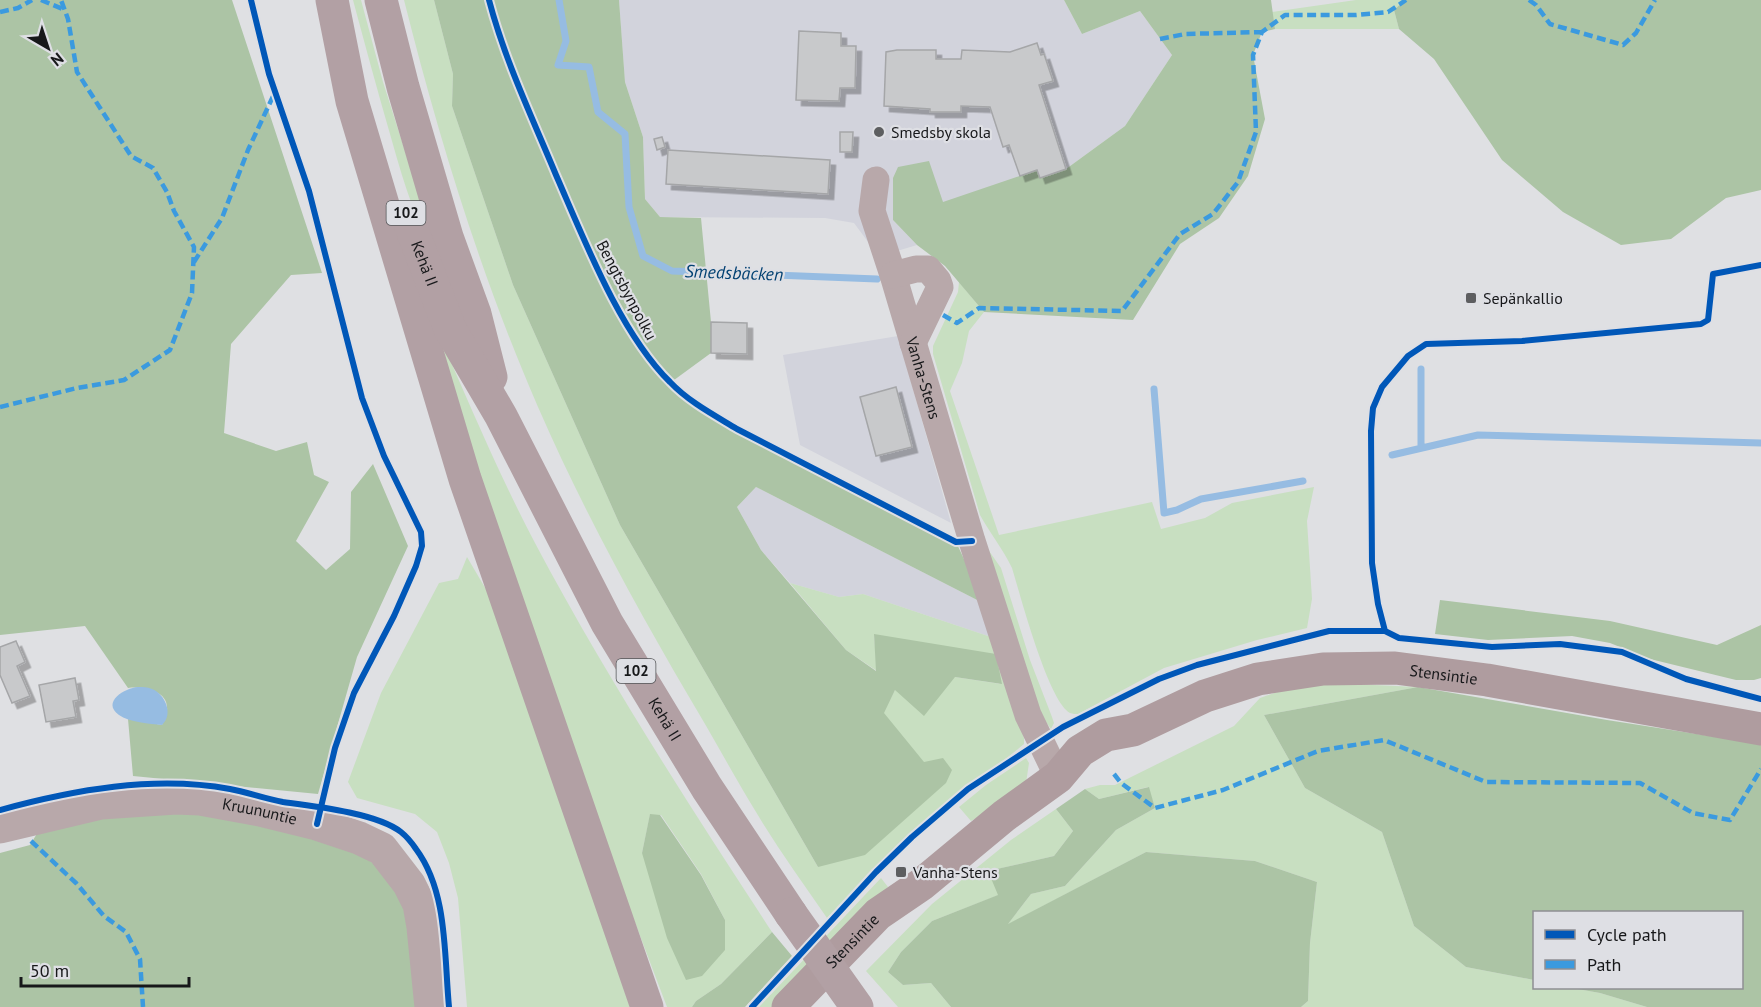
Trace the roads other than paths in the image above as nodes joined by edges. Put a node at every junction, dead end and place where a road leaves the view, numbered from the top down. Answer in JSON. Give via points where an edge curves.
{"nodes":[{"id":1,"x":333,"y":0,"type":"edge"},
{"id":2,"x":381,"y":0,"type":"edge"},
{"id":3,"x":876,"y":180,"type":"dead end"},
{"id":4,"x":893,"y":275,"type":"junction"},
{"id":5,"x":913,"y":342,"type":"junction"},
{"id":6,"x":501,"y":416,"type":"junction"},
{"id":7,"x":1761,"y":729,"type":"edge"},
{"id":8,"x":1058,"y":777,"type":"junction"},
{"id":9,"x":0,"y":827,"type":"edge"},
{"id":10,"x":922,"y":884,"type":"junction"},
{"id":11,"x":431,"y":1007,"type":"edge"},
{"id":12,"x":647,"y":1007,"type":"edge"},
{"id":13,"x":788,"y":1007,"type":"edge"},
{"id":14,"x":818,"y":1007,"type":"edge"},
{"id":15,"x":857,"y":1007,"type":"edge"}],
"edges":[{"from":1,"to":6,"type":"highway","name":"Kehä II","number":"102","via":[[450,329]]},
{"from":1,"to":12,"type":"highway","via":[[352,101],[465,479]]},
{"from":2,"to":6,"type":"highway","name":"Kehä II","number":"102","via":[[447,237],[475,314]]},
{"from":3,"to":4,"type":"street","name":"Vanha-Stens","via":[[872,211]]},
{"from":4,"to":5,"type":"street","name":"Vanha-Stens"},
{"from":4,"to":5,"type":"street","via":[[928,269],[940,287]]},
{"from":5,"to":8,"type":"street","name":"Vanha-Stens","via":[[1020,694]]},
{"from":6,"to":15,"type":"highway","name":"Kehä II","number":"102","bridge":true,"via":[[607,623],[707,788]]},
{"from":7,"to":8,"type":"main road","name":"Stensintie","via":[[1487,680],[1395,668],[1345,668],[1258,679],[1205,696],[1134,730],[1106,735],[1080,751]]},
{"from":8,"to":10,"type":"main road","name":"Stensintie"},
{"from":9,"to":11,"type":"street","name":"Kruununtie","via":[[101,803],[147,798],[200,799],[317,824],[359,838],[382,849],[419,904]]},
{"from":10,"to":13,"type":"main road","name":"Stensintie","via":[[878,914]]},
{"from":10,"to":14,"type":"main road","name":"Stensintie","via":[[891,927]]}]}
